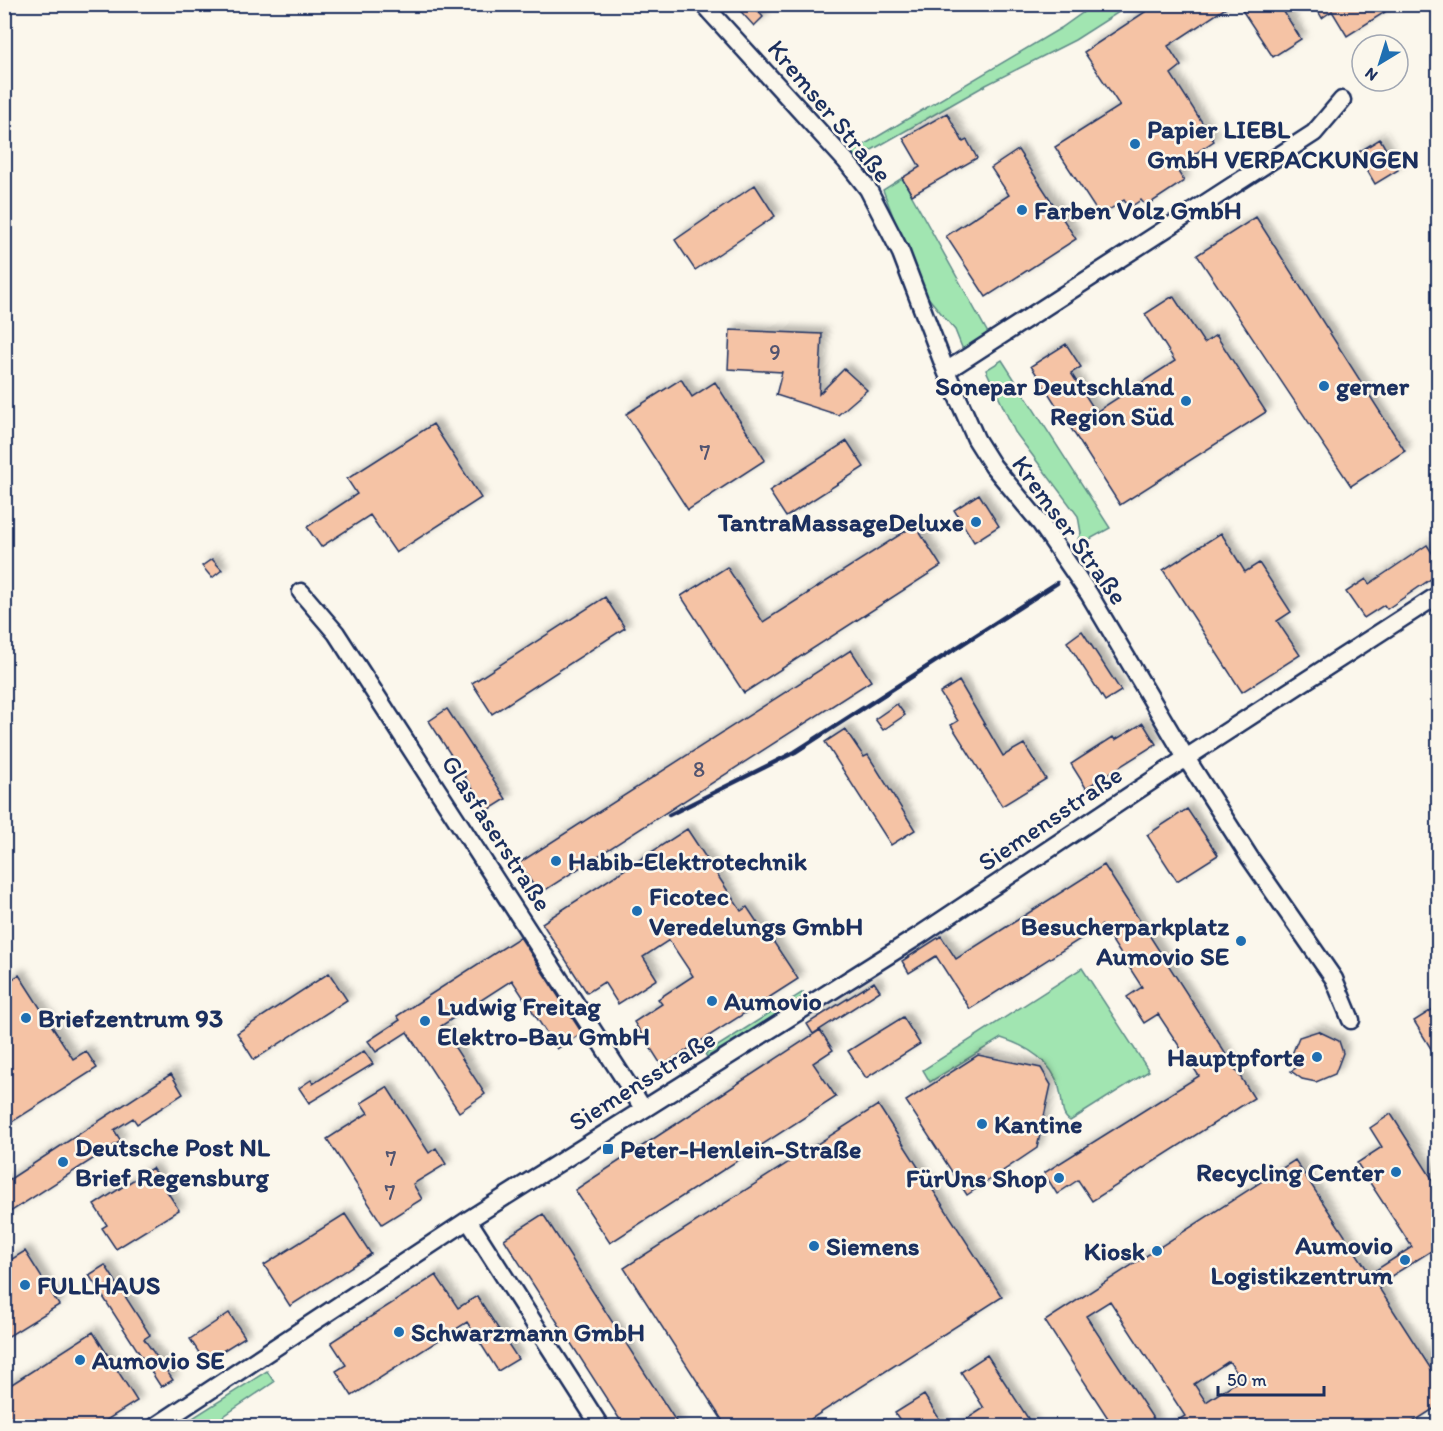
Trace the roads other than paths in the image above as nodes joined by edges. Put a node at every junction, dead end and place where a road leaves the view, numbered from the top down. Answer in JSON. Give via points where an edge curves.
{"nodes":[{"id":1,"x":703,"y":4,"type":"edge"},
{"id":2,"x":1342,"y":100,"type":"dead end"},
{"id":3,"x":946,"y":371,"type":"junction"},
{"id":4,"x":301,"y":592,"type":"dead end"},
{"id":5,"x":1438,"y":595,"type":"edge"},
{"id":6,"x":1186,"y":758,"type":"junction"},
{"id":7,"x":1352,"y":1020,"type":"dead end"},
{"id":8,"x":643,"y":1108,"type":"junction"},
{"id":9,"x":468,"y":1220,"type":"junction"},
{"id":10,"x":156,"y":1426,"type":"edge"},
{"id":11,"x":600,"y":1426,"type":"edge"}],
"edges":[{"from":1,"to":3,"type":"street","name":"Kremser Straße","via":[[868,189],[901,253]]},
{"from":2,"to":3,"type":"street","via":[[1314,133]]},
{"from":3,"to":6,"type":"street","name":"Kremser Straße","via":[[976,439],[1089,594]]},
{"from":4,"to":8,"type":"street","name":"Glasfaserstraße","via":[[342,642]]},
{"from":5,"to":6,"type":"street","name":"Siemensstraße"},
{"from":6,"to":7,"type":"street","via":[[1334,979]]},
{"from":6,"to":8,"type":"street","name":"Siemensstraße","via":[[917,937]]},
{"from":8,"to":9,"type":"street","name":"Siemensstraße"},
{"from":9,"to":10,"type":"street","name":"Siemensstraße"},
{"from":9,"to":11,"type":"street"}]}
